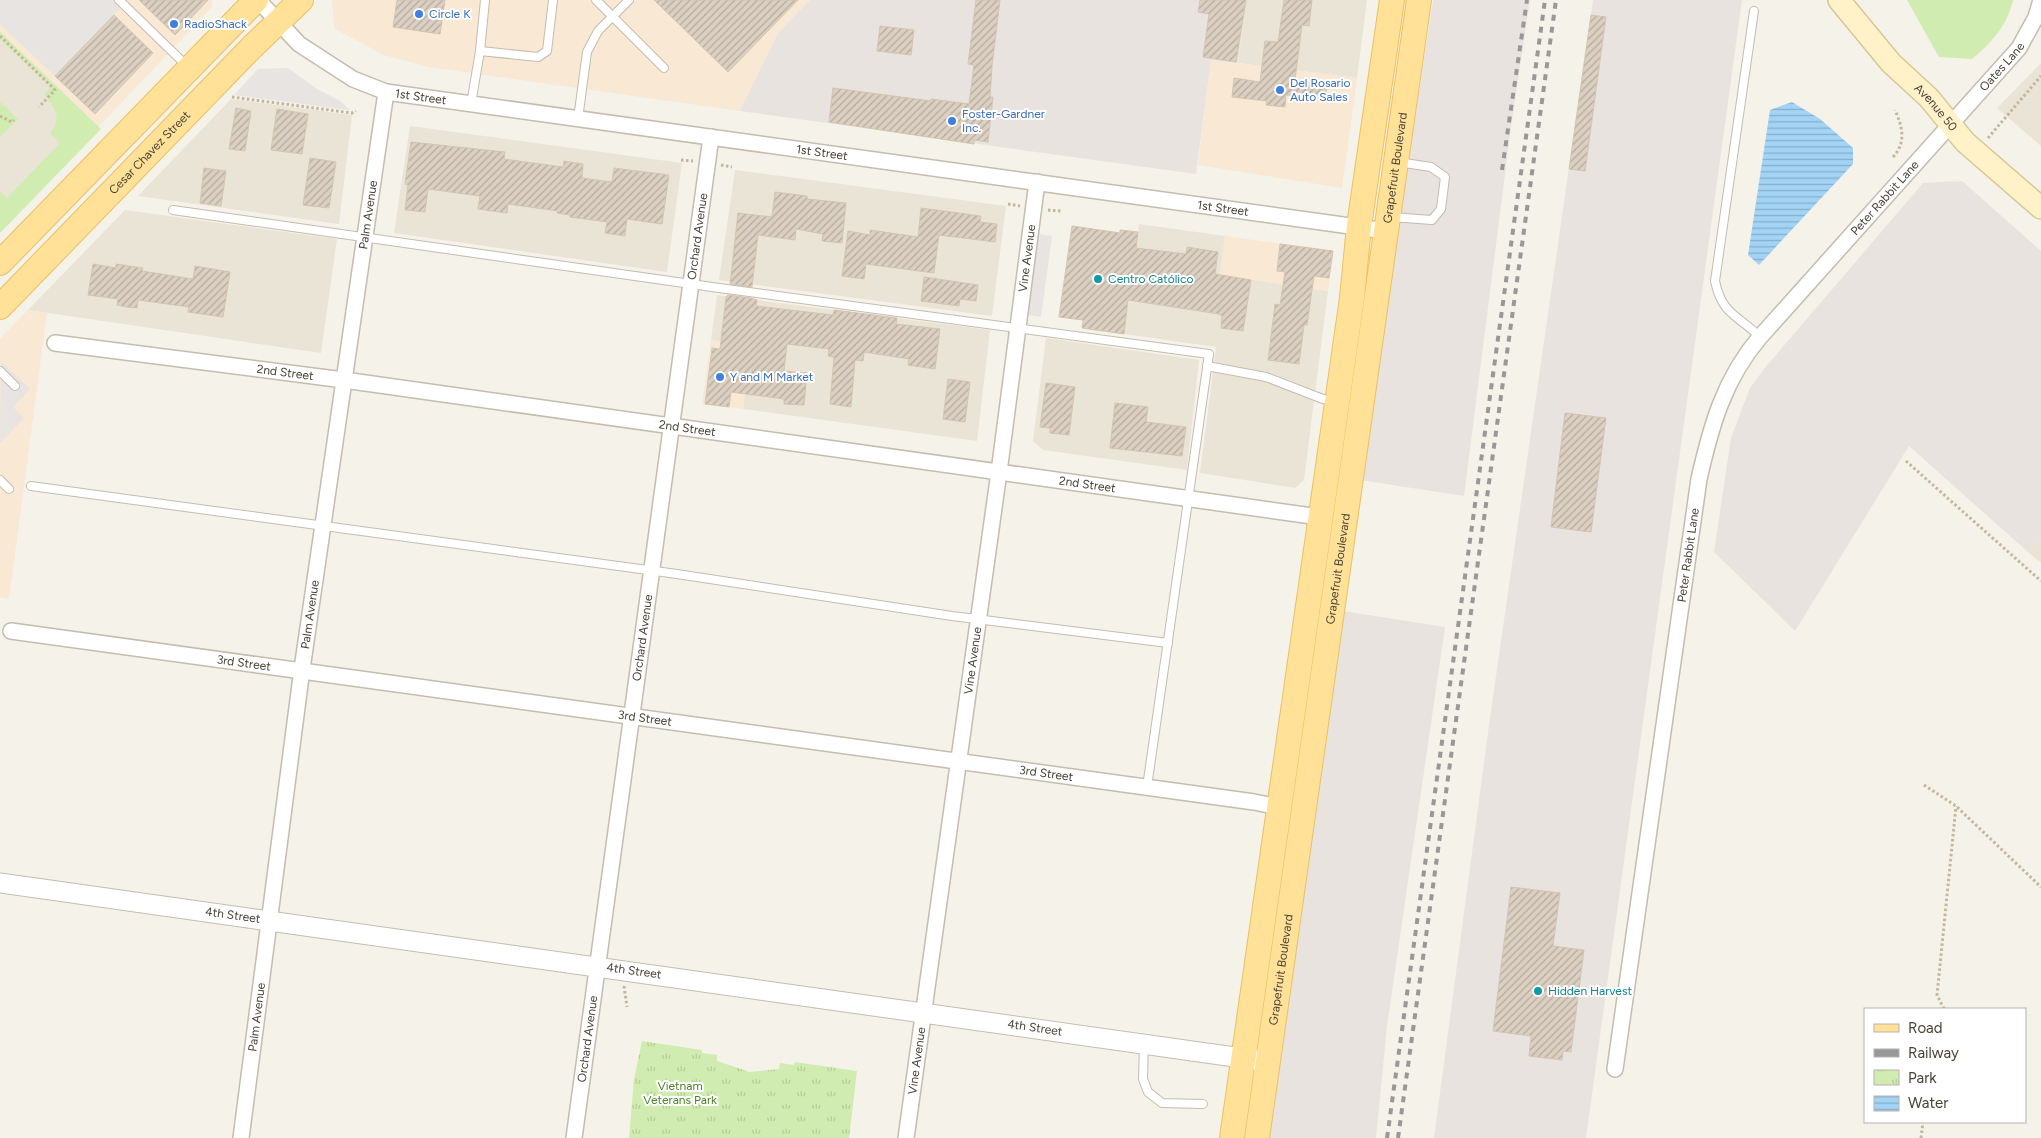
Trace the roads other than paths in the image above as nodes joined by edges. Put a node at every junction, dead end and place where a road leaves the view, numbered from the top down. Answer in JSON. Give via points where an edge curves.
{"nodes":[{"id":1,"x":119,"y":0,"type":"edge"},
{"id":2,"x":257,"y":0,"type":"edge"},
{"id":3,"x":301,"y":0,"type":"edge"},
{"id":4,"x":485,"y":0,"type":"edge"},
{"id":5,"x":553,"y":0,"type":"edge"},
{"id":6,"x":596,"y":0,"type":"edge"},
{"id":7,"x":629,"y":0,"type":"edge"},
{"id":8,"x":1392,"y":0,"type":"edge"},
{"id":9,"x":1419,"y":0,"type":"edge"},
{"id":10,"x":1839,"y":0,"type":"edge"},
{"id":11,"x":2041,"y":0,"type":"edge"},
{"id":12,"x":1754,"y":11,"type":"dead end"},
{"id":13,"x":612,"y":16,"type":"junction"},
{"id":14,"x":280,"y":20,"type":"junction"},
{"id":15,"x":480,"y":51,"type":"junction"},
{"id":16,"x":190,"y":68,"type":"junction"},
{"id":17,"x":664,"y":68,"type":"dead end"},
{"id":18,"x":386,"y":92,"type":"junction"},
{"id":19,"x":471,"y":105,"type":"junction"},
{"id":20,"x":578,"y":119,"type":"junction"},
{"id":21,"x":1951,"y":125,"type":"junction"},
{"id":22,"x":711,"y":137,"type":"junction"},
{"id":23,"x":1396,"y":161,"type":"junction"},
{"id":24,"x":1036,"y":182,"type":"junction"},
{"id":25,"x":2041,"y":208,"type":"edge"},
{"id":26,"x":173,"y":210,"type":"dead end"},
{"id":27,"x":1387,"y":224,"type":"junction"},
{"id":28,"x":1359,"y":226,"type":"junction"},
{"id":29,"x":365,"y":236,"type":"junction"},
{"id":30,"x":0,"y":263,"type":"edge"},
{"id":31,"x":692,"y":283,"type":"junction"},
{"id":32,"x":0,"y":307,"type":"edge"},
{"id":33,"x":1018,"y":328,"type":"junction"},
{"id":34,"x":1760,"y":337,"type":"junction"},
{"id":35,"x":55,"y":343,"type":"dead end"},
{"id":36,"x":1207,"y":366,"type":"junction"},
{"id":37,"x":0,"y":371,"type":"edge"},
{"id":38,"x":344,"y":380,"type":"junction"},
{"id":39,"x":16,"y":386,"type":"dead end"},
{"id":40,"x":1336,"y":400,"type":"junction"},
{"id":41,"x":672,"y":427,"type":"junction"},
{"id":42,"x":999,"y":472,"type":"junction"},
{"id":43,"x":0,"y":480,"type":"edge"},
{"id":44,"x":31,"y":486,"type":"dead end"},
{"id":45,"x":9,"y":489,"type":"dead end"},
{"id":46,"x":1188,"y":498,"type":"junction"},
{"id":47,"x":1319,"y":516,"type":"junction"},
{"id":48,"x":323,"y":527,"type":"junction"},
{"id":49,"x":652,"y":572,"type":"junction"},
{"id":50,"x":978,"y":618,"type":"junction"},
{"id":51,"x":11,"y":631,"type":"dead end"},
{"id":52,"x":1168,"y":644,"type":"junction"},
{"id":53,"x":302,"y":669,"type":"junction"},
{"id":54,"x":632,"y":716,"type":"junction"},
{"id":55,"x":958,"y":761,"type":"junction"},
{"id":56,"x":1147,"y":787,"type":"junction"},
{"id":57,"x":1279,"y":808,"type":"junction"},
{"id":58,"x":0,"y":883,"type":"edge"},
{"id":59,"x":269,"y":920,"type":"junction"},
{"id":60,"x":596,"y":967,"type":"junction"},
{"id":61,"x":924,"y":1010,"type":"junction"},
{"id":62,"x":1144,"y":1043,"type":"junction"},
{"id":63,"x":1242,"y":1058,"type":"junction"},
{"id":64,"x":1267,"y":1062,"type":"junction"},
{"id":65,"x":1615,"y":1070,"type":"dead end"},
{"id":66,"x":1203,"y":1104,"type":"dead end"},
{"id":67,"x":241,"y":1138,"type":"edge"},
{"id":68,"x":574,"y":1138,"type":"edge"},
{"id":69,"x":906,"y":1138,"type":"edge"},
{"id":70,"x":1232,"y":1138,"type":"edge"},
{"id":71,"x":1257,"y":1138,"type":"edge"}],
"edges":[{"from":1,"to":16,"type":"lane"},
{"from":2,"to":14,"type":"street","name":"1st Street"},
{"from":2,"to":16,"type":"main road"},
{"from":3,"to":14,"type":"main road","name":"Cesar Chavez Street"},
{"from":4,"to":15,"type":"lane"},
{"from":5,"to":15,"type":"lane","via":[[547,51],[538,57]]},
{"from":6,"to":13,"type":"lane"},
{"from":7,"to":13,"type":"lane"},
{"from":8,"to":28,"type":"main road","name":"Grapefruit Boulevard"},
{"from":9,"to":23,"type":"main road","name":"Grapefruit Boulevard"},
{"from":10,"to":21,"type":"main road","name":"Avenue 50","via":[[1891,63],[1929,98]]},
{"from":11,"to":21,"type":"street","name":"Oates Lane","via":[[2036,17],[2019,48]]},
{"from":12,"to":34,"type":"lane","via":[[1715,282],[1719,299],[1729,312]]},
{"from":13,"to":17,"type":"lane"},
{"from":13,"to":20,"type":"lane","via":[[598,31],[587,52]]},
{"from":14,"to":18,"type":"street","name":"1st Street","via":[[299,44],[353,79]]},
{"from":14,"to":32,"type":"main road","name":"Cesar Chavez Street"},
{"from":15,"to":19,"type":"lane"},
{"from":16,"to":30,"type":"main road"},
{"from":18,"to":19,"type":"street","name":"1st Street"},
{"from":18,"to":29,"type":"street","name":"Palm Avenue"},
{"from":19,"to":20,"type":"street","name":"1st Street"},
{"from":20,"to":22,"type":"street","name":"1st Street"},
{"from":21,"to":25,"type":"main road","name":"Avenue 50"},
{"from":21,"to":34,"type":"street","name":"Peter Rabbit Lane"},
{"from":22,"to":24,"type":"street","name":"1st Street"},
{"from":22,"to":31,"type":"street","name":"Orchard Avenue"},
{"from":23,"to":27,"type":"main road","name":"Grapefruit Boulevard"},
{"from":23,"to":27,"type":"lane","via":[[1431,167],[1445,177],[1441,209],[1432,220]]},
{"from":24,"to":28,"type":"street","name":"1st Street"},
{"from":24,"to":33,"type":"street","name":"Vine Avenue"},
{"from":26,"to":29,"type":"lane"},
{"from":27,"to":28,"type":"street","name":"1st Street"},
{"from":27,"to":64,"type":"main road","name":"Grapefruit Boulevard"},
{"from":28,"to":40,"type":"main road","name":"Grapefruit Boulevard"},
{"from":29,"to":31,"type":"lane"},
{"from":29,"to":38,"type":"street","name":"Palm Avenue"},
{"from":31,"to":33,"type":"lane"},
{"from":31,"to":41,"type":"street","name":"Orchard Avenue"},
{"from":33,"to":36,"type":"lane","via":[[1209,354]]},
{"from":33,"to":42,"type":"street","name":"Vine Avenue"},
{"from":34,"to":65,"type":"street","name":"Peter Rabbit Lane","via":[[1724,390],[1710,430],[1699,479]]},
{"from":35,"to":38,"type":"street","name":"2nd Street"},
{"from":36,"to":40,"type":"lane","via":[[1266,377],[1323,399]]},
{"from":36,"to":46,"type":"lane"},
{"from":37,"to":39,"type":"lane"},
{"from":38,"to":41,"type":"street","name":"2nd Street"},
{"from":38,"to":48,"type":"street","name":"Palm Avenue"},
{"from":40,"to":47,"type":"main road","name":"Grapefruit Boulevard"},
{"from":41,"to":42,"type":"street","name":"2nd Street"},
{"from":41,"to":49,"type":"street","name":"Orchard Avenue"},
{"from":42,"to":46,"type":"street","name":"2nd Street"},
{"from":42,"to":50,"type":"street","name":"Vine Avenue"},
{"from":43,"to":45,"type":"lane"},
{"from":44,"to":48,"type":"lane"},
{"from":46,"to":47,"type":"street","name":"2nd Street"},
{"from":46,"to":52,"type":"lane"},
{"from":47,"to":57,"type":"main road","name":"Grapefruit Boulevard"},
{"from":48,"to":49,"type":"lane"},
{"from":48,"to":53,"type":"street","name":"Palm Avenue"},
{"from":49,"to":50,"type":"lane"},
{"from":49,"to":54,"type":"street","name":"Orchard Avenue"},
{"from":50,"to":52,"type":"lane"},
{"from":50,"to":55,"type":"street","name":"Vine Avenue"},
{"from":51,"to":53,"type":"street","name":"3rd Street"},
{"from":52,"to":56,"type":"lane"},
{"from":53,"to":54,"type":"street","name":"3rd Street"},
{"from":53,"to":59,"type":"street","name":"Palm Avenue"},
{"from":54,"to":55,"type":"street","name":"3rd Street"},
{"from":54,"to":60,"type":"street","name":"Orchard Avenue"},
{"from":55,"to":56,"type":"street","name":"3rd Street"},
{"from":55,"to":61,"type":"street","name":"Vine Avenue"},
{"from":56,"to":57,"type":"street","name":"3rd Street"},
{"from":57,"to":63,"type":"main road","name":"Grapefruit Boulevard"},
{"from":58,"to":59,"type":"street","name":"4th Street"},
{"from":59,"to":60,"type":"street","name":"4th Street"},
{"from":59,"to":67,"type":"street","name":"Palm Avenue"},
{"from":60,"to":61,"type":"street","name":"4th Street"},
{"from":60,"to":68,"type":"street","name":"Orchard Avenue"},
{"from":61,"to":62,"type":"street","name":"4th Street"},
{"from":61,"to":69,"type":"street","name":"Vine Avenue"},
{"from":62,"to":63,"type":"street","name":"4th Street"},
{"from":62,"to":66,"type":"lane","via":[[1142,1079],[1148,1092],[1162,1103]]},
{"from":63,"to":64,"type":"street","name":"4th Street"},
{"from":63,"to":70,"type":"main road","name":"Grapefruit Boulevard"},
{"from":64,"to":71,"type":"main road","name":"Grapefruit Boulevard"}]}
